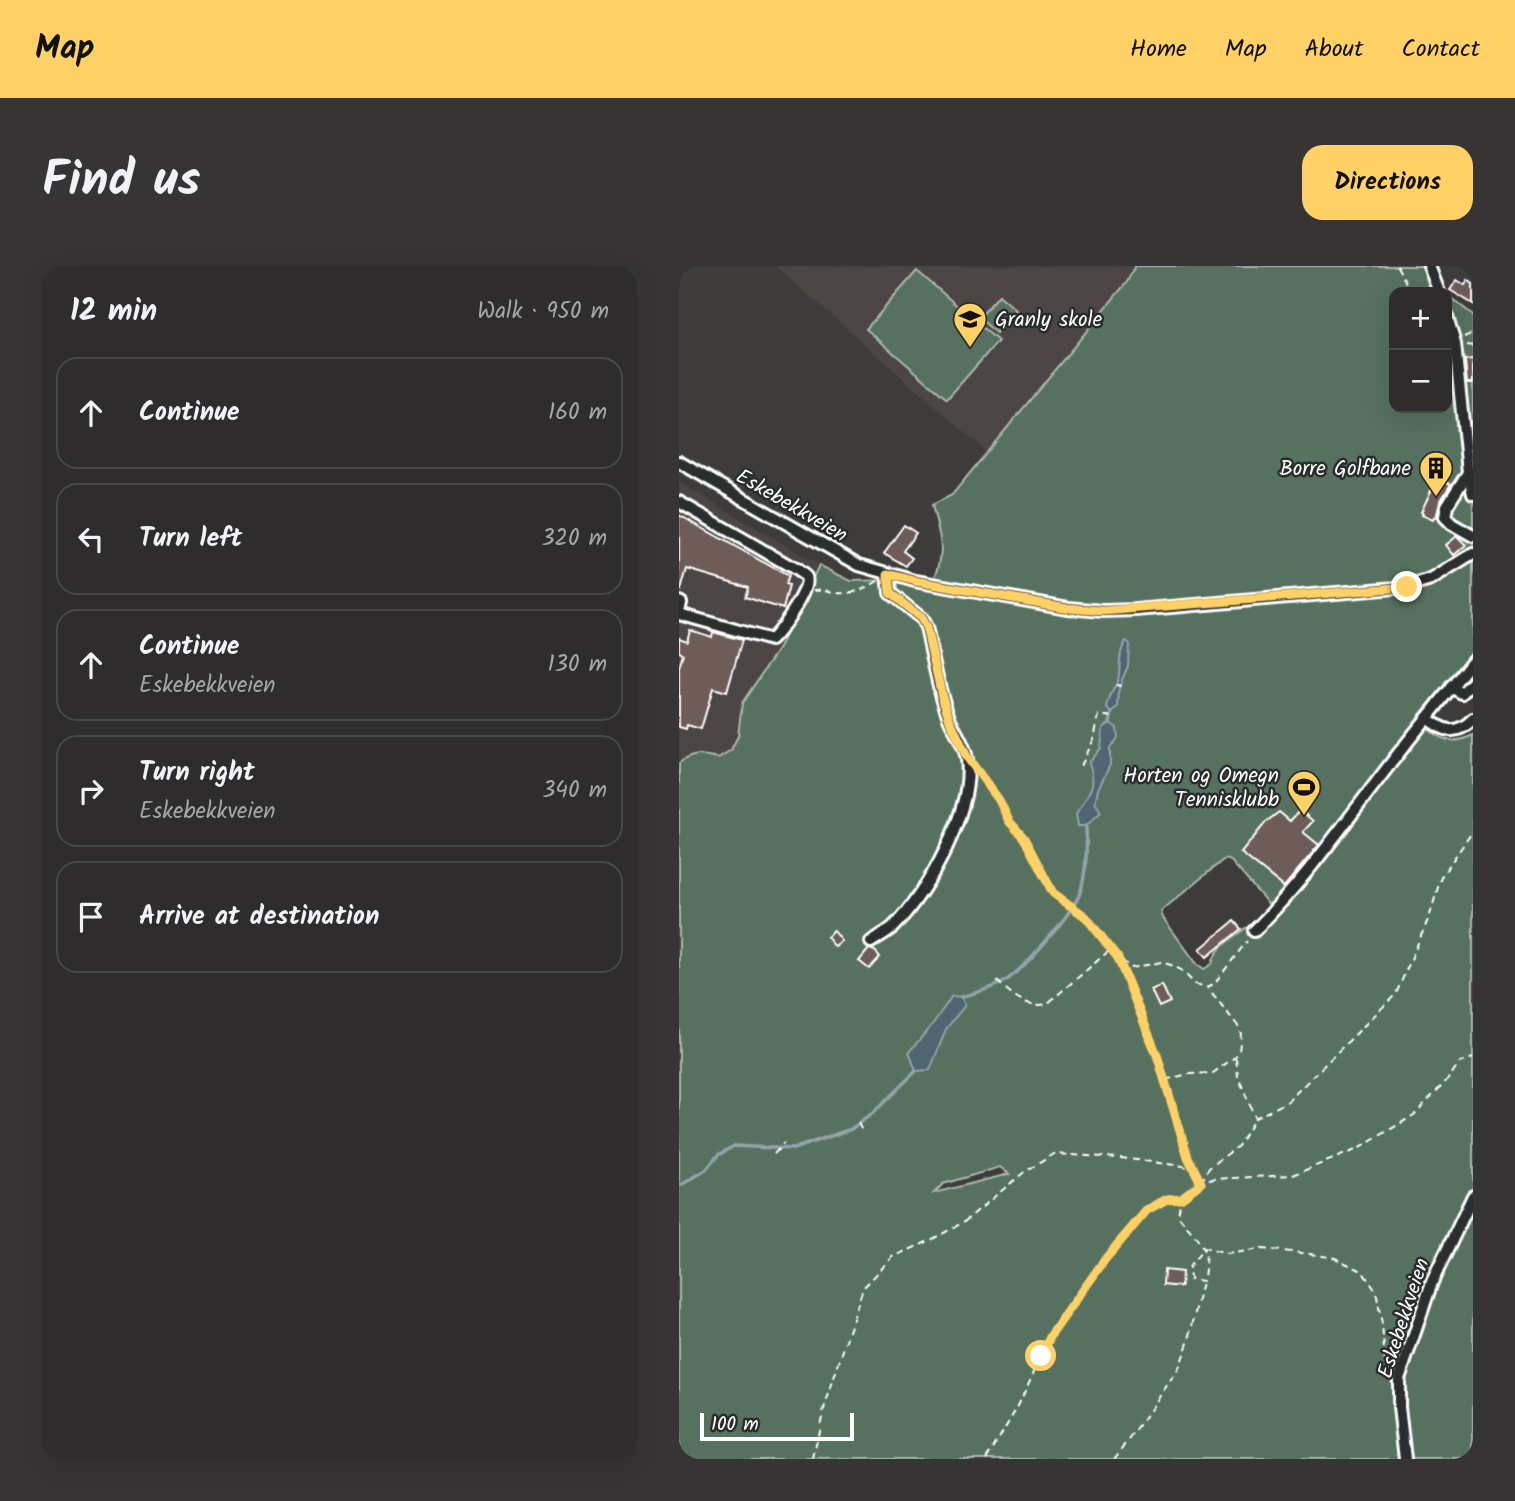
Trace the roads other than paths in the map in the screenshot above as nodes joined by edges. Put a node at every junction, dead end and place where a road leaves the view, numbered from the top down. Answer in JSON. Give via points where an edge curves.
{"nodes":[{"id":1,"x":1429,"y":266,"type":"edge"},
{"id":2,"x":1437,"y":287,"type":"edge"},
{"id":3,"x":1452,"y":334,"type":"edge"},
{"id":4,"x":679,"y":462,"type":"edge"},
{"id":5,"x":1471,"y":469,"type":"edge"},
{"id":6,"x":1473,"y":494,"type":"edge"},
{"id":7,"x":679,"y":502,"type":"edge"},
{"id":8,"x":1473,"y":537,"type":"edge"},
{"id":9,"x":1473,"y":554,"type":"edge"},
{"id":10,"x":888,"y":574,"type":"junction"},
{"id":11,"x":679,"y":602,"type":"edge"},
{"id":12,"x":679,"y":613,"type":"edge"},
{"id":13,"x":1473,"y":660,"type":"edge"},
{"id":14,"x":1473,"y":682,"type":"edge"},
{"id":15,"x":1451,"y":687,"type":"junction"},
{"id":16,"x":1427,"y":718,"type":"junction"},
{"id":17,"x":1473,"y":719,"type":"edge"},
{"id":18,"x":1254,"y":931,"type":"road end"},
{"id":19,"x":871,"y":942,"type":"dead end"},
{"id":20,"x":1473,"y":1196,"type":"edge"},
{"id":21,"x":1405,"y":1459,"type":"edge"}],
"edges":[{"from":1,"to":2,"type":"street"},
{"from":3,"to":5,"type":"street"},
{"from":4,"to":10,"type":"street","name":"Eskebekkveien","via":[[859,565]]},
{"from":5,"to":6,"type":"street"},
{"from":5,"to":8,"type":"street","via":[[1445,517]]},
{"from":7,"to":12,"type":"street","via":[[807,580],[805,591],[768,641]]},
{"from":9,"to":10,"type":"street","name":"Eskebekkveien","via":[[1431,580],[1407,587],[1106,611]]},
{"from":10,"to":19,"type":"street","via":[[890,593],[926,627],[942,696],[967,757],[966,790],[950,844],[915,900],[892,928]]},
{"from":11,"to":12,"type":"street"},
{"from":13,"to":15,"type":"street"},
{"from":14,"to":15,"type":"street","via":[[1462,693]]},
{"from":15,"to":16,"type":"street"},
{"from":16,"to":17,"type":"street","via":[[1449,732]]},
{"from":16,"to":18,"type":"street","via":[[1312,868]]},
{"from":20,"to":21,"type":"street","name":"Eskebekkveien","via":[[1432,1282],[1399,1379]]}]}
